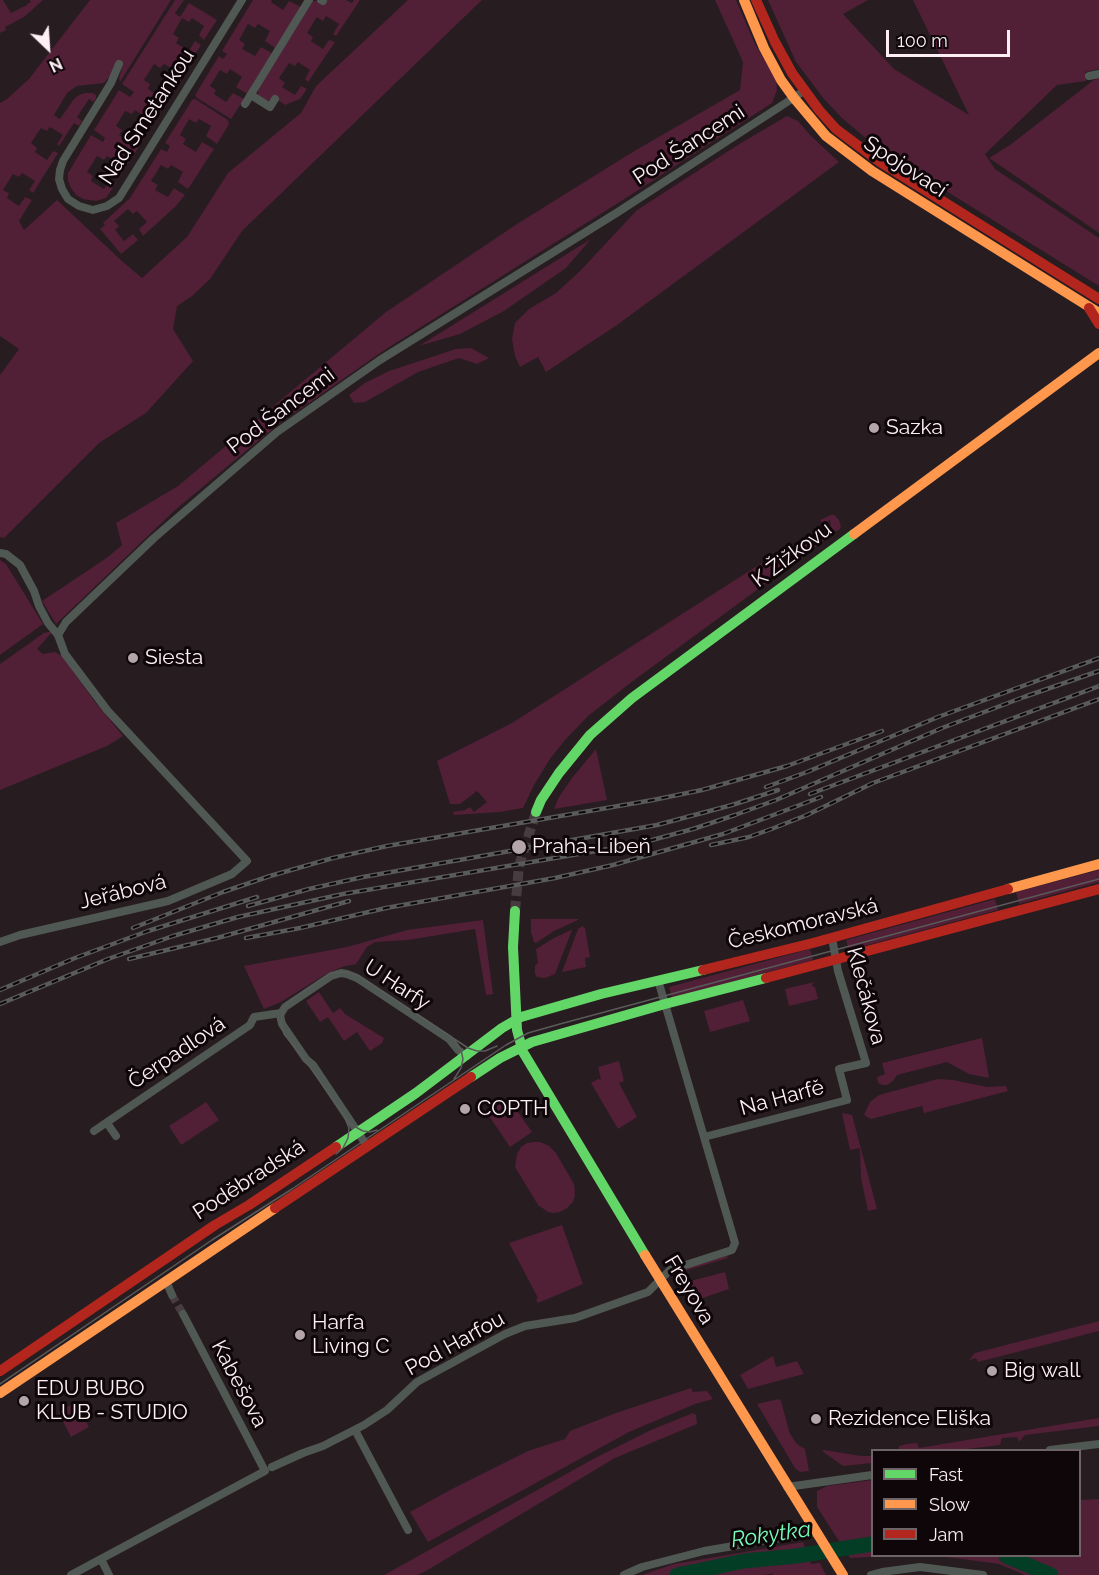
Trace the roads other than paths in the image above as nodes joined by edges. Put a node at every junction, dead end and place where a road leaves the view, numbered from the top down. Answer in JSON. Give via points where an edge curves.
{"nodes":[{"id":1,"x":242,"y":0,"type":"edge"},
{"id":2,"x":309,"y":0,"type":"edge"},
{"id":3,"x":744,"y":0,"type":"edge"},
{"id":4,"x":756,"y":0,"type":"edge"},
{"id":5,"x":119,"y":64,"type":"dead end"},
{"id":6,"x":1099,"y":74,"type":"edge"},
{"id":7,"x":1089,"y":76,"type":"dead end"},
{"id":8,"x":804,"y":91,"type":"junction"},
{"id":9,"x":251,"y":95,"type":"junction"},
{"id":10,"x":794,"y":98,"type":"junction"},
{"id":11,"x":275,"y":99,"type":"dead end"},
{"id":12,"x":245,"y":104,"type":"dead end"},
{"id":13,"x":1099,"y":299,"type":"edge"},
{"id":14,"x":1094,"y":311,"type":"edge"},
{"id":15,"x":1099,"y":324,"type":"edge"},
{"id":16,"x":1098,"y":352,"type":"edge"},
{"id":17,"x":0,"y":553,"type":"edge"},
{"id":18,"x":58,"y":635,"type":"junction"},
{"id":19,"x":536,"y":812,"type":"tunnel mouth"},
{"id":20,"x":1099,"y":864,"type":"edge"},
{"id":21,"x":1099,"y":889,"type":"edge"},
{"id":22,"x":515,"y":911,"type":"tunnel mouth"},
{"id":23,"x":832,"y":938,"type":"junction"},
{"id":24,"x":0,"y":942,"type":"edge"},
{"id":25,"x":836,"y":960,"type":"junction"},
{"id":26,"x":658,"y":980,"type":"junction"},
{"id":27,"x":664,"y":1004,"type":"junction"},
{"id":28,"x":281,"y":1016,"type":"junction"},
{"id":29,"x":517,"y":1019,"type":"junction"},
{"id":30,"x":521,"y":1047,"type":"junction"},
{"id":31,"x":467,"y":1056,"type":"junction"},
{"id":32,"x":866,"y":1063,"type":"joint"},
{"id":33,"x":107,"y":1123,"type":"junction"},
{"id":34,"x":94,"y":1131,"type":"dead end"},
{"id":35,"x":357,"y":1132,"type":"junction"},
{"id":36,"x":116,"y":1136,"type":"dead end"},
{"id":37,"x":704,"y":1137,"type":"junction"},
{"id":38,"x":366,"y":1146,"type":"junction"},
{"id":39,"x":660,"y":1280,"type":"junction"},
{"id":40,"x":166,"y":1281,"type":"junction"},
{"id":41,"x":172,"y":1295,"type":"tunnel mouth"},
{"id":42,"x":183,"y":1314,"type":"tunnel mouth"},
{"id":43,"x":0,"y":1371,"type":"edge"},
{"id":44,"x":0,"y":1393,"type":"edge"},
{"id":45,"x":355,"y":1430,"type":"junction"},
{"id":46,"x":1099,"y":1444,"type":"edge"},
{"id":47,"x":1058,"y":1449,"type":"edge"},
{"id":48,"x":268,"y":1469,"type":"junction"},
{"id":49,"x":871,"y":1474,"type":"edge"},
{"id":50,"x":787,"y":1487,"type":"junction"},
{"id":51,"x":408,"y":1530,"type":"dead end"},
{"id":52,"x":819,"y":1537,"type":"junction"},
{"id":53,"x":101,"y":1559,"type":"junction"},
{"id":54,"x":950,"y":1570,"type":"junction"},
{"id":55,"x":71,"y":1575,"type":"edge"},
{"id":56,"x":109,"y":1575,"type":"edge"},
{"id":57,"x":624,"y":1575,"type":"edge"},
{"id":58,"x":843,"y":1575,"type":"edge"},
{"id":59,"x":871,"y":1575,"type":"edge"},
{"id":60,"x":934,"y":1575,"type":"edge"},
{"id":61,"x":983,"y":1575,"type":"edge"}],
"edges":[{"from":1,"to":5,"type":"street","name":"Nad Smetankou","via":[[119,198],[93,210],[68,199],[59,179],[60,170]]},
{"from":2,"to":9,"type":"street"},
{"from":3,"to":10,"type":"main road","name":"Spojovací","via":[[764,48]]},
{"from":4,"to":8,"type":"main road","name":"Spojovací"},
{"from":6,"to":7,"type":"street"},
{"from":8,"to":10,"type":"street","name":"Pod Šancemi"},
{"from":8,"to":13,"type":"main road","name":"Spojovací","via":[[836,129],[880,162]]},
{"from":9,"to":11,"type":"street","via":[[270,107]]},
{"from":9,"to":12,"type":"street"},
{"from":10,"to":14,"type":"main road","name":"Spojovací","via":[[826,136],[872,171]]},
{"from":10,"to":18,"type":"street","name":"Pod Šancemi","via":[[380,360],[277,432],[154,538],[66,622]]},
{"from":14,"to":15,"type":"main road"},
{"from":16,"to":19,"type":"main road","name":"K Žižkovu","via":[[632,698],[590,735],[559,773]]},
{"from":17,"to":18,"type":"street","via":[[20,565],[48,623]]},
{"from":18,"to":24,"type":"street","name":"Jeřábová","via":[[65,654],[107,710],[247,861],[232,874],[168,901]]},
{"from":20,"to":23,"type":"main road","name":"Českomoravská"},
{"from":21,"to":25,"type":"main road","name":"Českomoravská"},
{"from":22,"to":29,"type":"main road"},
{"from":23,"to":25,"type":"street","name":"Klečákova"},
{"from":23,"to":26,"type":"main road","name":"Českomoravská"},
{"from":25,"to":27,"type":"main road","name":"Českomoravská"},
{"from":25,"to":32,"type":"street","name":"Klečákova"},
{"from":26,"to":27,"type":"street"},
{"from":26,"to":29,"type":"main road","name":"Českomoravská","via":[[531,1012]]},
{"from":27,"to":30,"type":"main road","name":"Českomoravská","via":[[547,1036]]},
{"from":27,"to":37,"type":"street"},
{"from":28,"to":31,"type":"street","name":"U Harfy","via":[[287,1006],[329,978],[345,974],[449,1039]]},
{"from":28,"to":33,"type":"street","name":"Čerpadlová","via":[[254,1017],[250,1025]]},
{"from":28,"to":35,"type":"street"},
{"from":29,"to":30,"type":"main road","name":"Freyova"},
{"from":29,"to":31,"type":"main road","name":"Poděbradská"},
{"from":30,"to":38,"type":"main road","name":"Poděbradská"},
{"from":30,"to":39,"type":"main road","name":"Freyova"},
{"from":31,"to":35,"type":"main road","name":"Poděbradská"},
{"from":32,"to":37,"type":"street","name":"Na Harfě","via":[[839,1070],[847,1100]]},
{"from":33,"to":34,"type":"street","name":"Čerpadlová"},
{"from":33,"to":36,"type":"street"},
{"from":35,"to":38,"type":"street"},
{"from":35,"to":43,"type":"main road","name":"Poděbradská"},
{"from":37,"to":39,"type":"street","name":"Pod Harfou","via":[[735,1243],[732,1250],[670,1270]]},
{"from":38,"to":40,"type":"main road","name":"Poděbradská"},
{"from":39,"to":45,"type":"street","name":"Pod Harfou","via":[[648,1292],[575,1318],[525,1326],[505,1334],[417,1382],[387,1410]]},
{"from":39,"to":50,"type":"main road","name":"Freyova"},
{"from":40,"to":41,"type":"street"},
{"from":40,"to":44,"type":"main road","name":"Poděbradská"},
{"from":42,"to":48,"type":"street","name":"Kabešova"},
{"from":45,"to":48,"type":"street","name":"Pod Harfou"},
{"from":45,"to":51,"type":"street"},
{"from":46,"to":47,"type":"street"},
{"from":48,"to":53,"type":"street","name":"Pod Harfou"},
{"from":49,"to":50,"type":"street"},
{"from":50,"to":52,"type":"main road","name":"Freyova"},
{"from":52,"to":57,"type":"street","via":[[704,1551]]},
{"from":52,"to":58,"type":"main road","name":"Freyova"},
{"from":53,"to":55,"type":"street","name":"Pod Harfou"},
{"from":53,"to":56,"type":"street"},
{"from":54,"to":59,"type":"street","via":[[920,1567]]},
{"from":54,"to":60,"type":"street"},
{"from":54,"to":61,"type":"street"}]}
